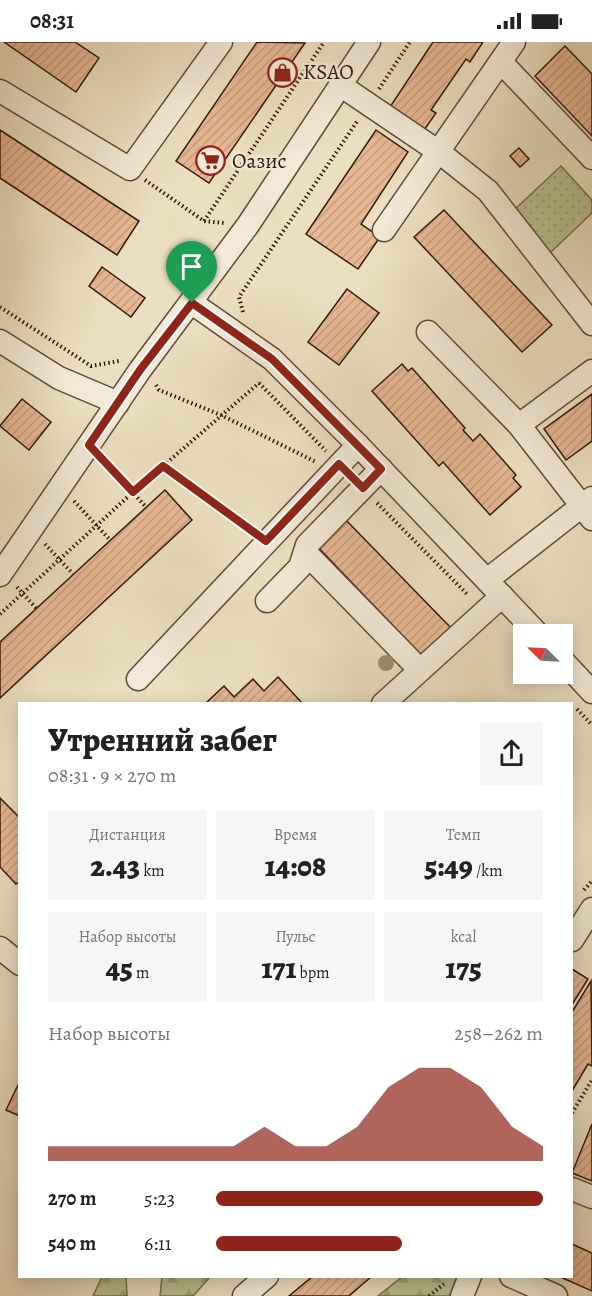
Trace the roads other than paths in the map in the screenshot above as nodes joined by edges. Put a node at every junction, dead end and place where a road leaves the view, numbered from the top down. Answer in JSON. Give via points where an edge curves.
{"nodes":[{"id":1,"x":221,"y":42,"type":"edge"},
{"id":2,"x":514,"y":42,"type":"edge"},
{"id":3,"x":367,"y":43,"type":"edge"},
{"id":4,"x":501,"y":62,"type":"junction"},
{"id":5,"x":340,"y":85,"type":"junction"},
{"id":6,"x":0,"y":91,"type":"edge"},
{"id":7,"x":439,"y":152,"type":"junction"},
{"id":8,"x":592,"y":158,"type":"edge"},
{"id":9,"x":384,"y":230,"type":"dead end"},
{"id":10,"x":192,"y":303,"type":"junction"},
{"id":11,"x":592,"y":324,"type":"edge"},
{"id":12,"x":428,"y":332,"type":"dead end"},
{"id":13,"x":0,"y":341,"type":"edge"},
{"id":14,"x":592,"y":371,"type":"edge"},
{"id":15,"x":118,"y":403,"type":"junction"},
{"id":16,"x":519,"y":425,"type":"junction"},
{"id":17,"x":358,"y":445,"type":"junction"},
{"id":18,"x":381,"y":469,"type":"junction"},
{"id":19,"x":588,"y":508,"type":"edge"},
{"id":20,"x":306,"y":553,"type":"junction"},
{"id":21,"x":1,"y":573,"type":"edge"},
{"id":22,"x":495,"y":588,"type":"junction"},
{"id":23,"x":267,"y":600,"type":"dead end"},
{"id":24,"x":529,"y":624,"type":"edge"},
{"id":25,"x":420,"y":670,"type":"junction"},
{"id":26,"x":573,"y":672,"type":"edge"},
{"id":27,"x":138,"y":679,"type":"dead end"},
{"id":28,"x":592,"y":692,"type":"edge"},
{"id":29,"x":385,"y":702,"type":"edge"},
{"id":30,"x":0,"y":948,"type":"edge"},
{"id":31,"x":18,"y":962,"type":"edge"},
{"id":32,"x":573,"y":1189,"type":"edge"},
{"id":33,"x":592,"y":1197,"type":"edge"},
{"id":34,"x":265,"y":1278,"type":"edge"},
{"id":35,"x":468,"y":1278,"type":"edge"},
{"id":36,"x":516,"y":1278,"type":"edge"},
{"id":37,"x":455,"y":1288,"type":"edge"},
{"id":38,"x":244,"y":1296,"type":"edge"},
{"id":39,"x":556,"y":1296,"type":"edge"}],
"edges":[{"from":1,"to":6,"type":"street","via":[[130,169]]},
{"from":2,"to":4,"type":"street"},
{"from":3,"to":5,"type":"street"},
{"from":4,"to":7,"type":"street"},
{"from":4,"to":8,"type":"street"},
{"from":5,"to":7,"type":"street"},
{"from":5,"to":10,"type":"street"},
{"from":7,"to":9,"type":"street"},
{"from":7,"to":11,"type":"street","via":[[488,191]]},
{"from":10,"to":15,"type":"street"},
{"from":10,"to":17,"type":"street","via":[[272,359]]},
{"from":12,"to":16,"type":"street"},
{"from":13,"to":15,"type":"street","via":[[59,378]]},
{"from":14,"to":16,"type":"street"},
{"from":15,"to":21,"type":"street"},
{"from":16,"to":19,"type":"street"},
{"from":17,"to":18,"type":"street"},
{"from":17,"to":27,"type":"street"},
{"from":18,"to":20,"type":"street","via":[[307,545]]},
{"from":18,"to":22,"type":"street"},
{"from":19,"to":22,"type":"street"},
{"from":20,"to":23,"type":"street","via":[[300,567]]},
{"from":20,"to":25,"type":"street"},
{"from":22,"to":24,"type":"street"},
{"from":22,"to":25,"type":"street","via":[[485,612]]},
{"from":25,"to":29,"type":"street"},
{"from":26,"to":28,"type":"street"},
{"from":30,"to":31,"type":"street"},
{"from":32,"to":33,"type":"street"},
{"from":34,"to":38,"type":"street"},
{"from":35,"to":37,"type":"street"},
{"from":36,"to":39,"type":"street"}]}
